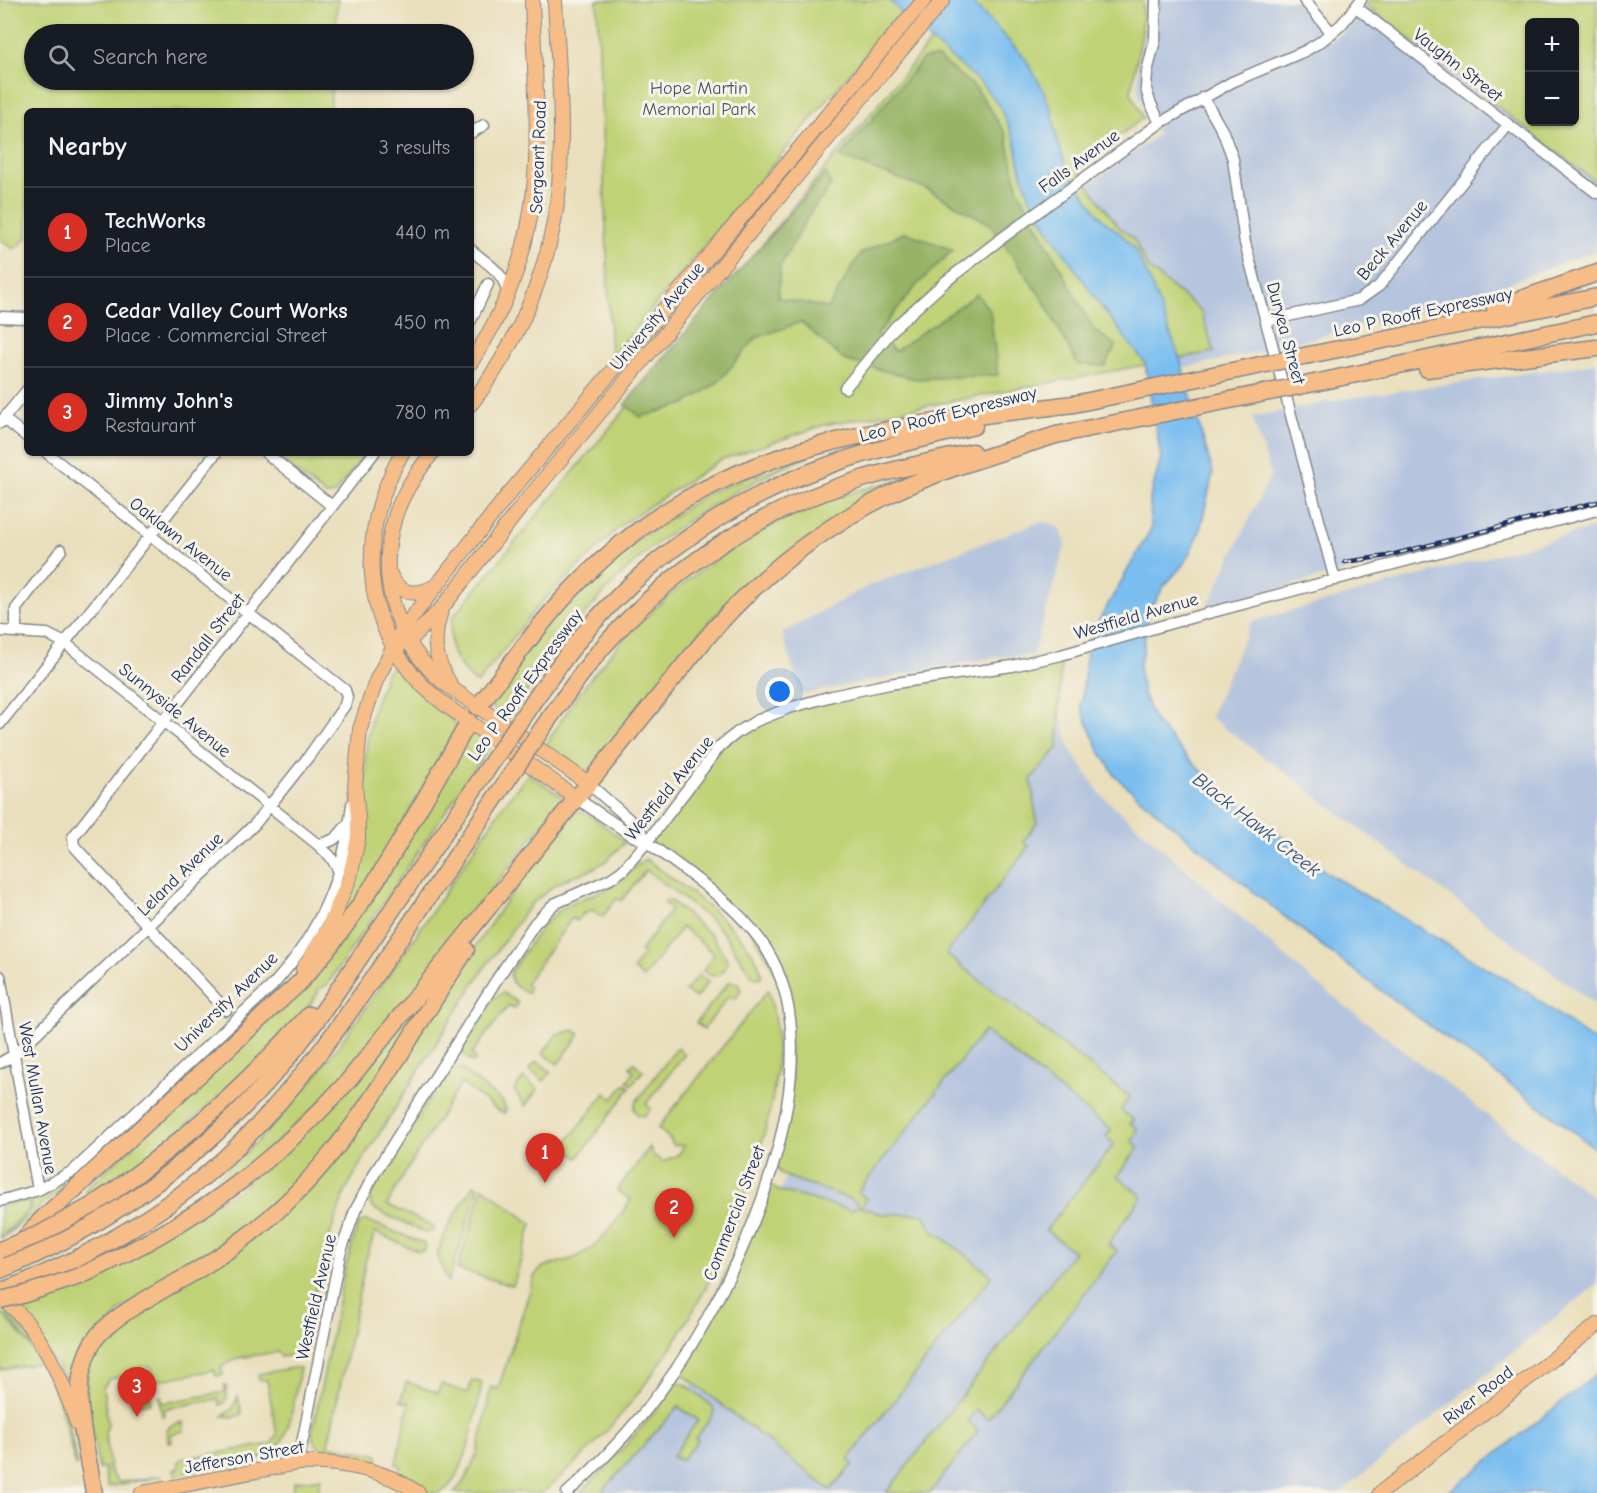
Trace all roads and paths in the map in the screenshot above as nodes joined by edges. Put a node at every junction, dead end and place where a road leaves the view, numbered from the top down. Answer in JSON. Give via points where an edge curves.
{"nodes":[{"id":1,"x":531,"y":0,"type":"edge"},
{"id":2,"x":555,"y":0,"type":"edge"},
{"id":3,"x":924,"y":0,"type":"edge"},
{"id":4,"x":944,"y":0,"type":"edge"},
{"id":5,"x":1156,"y":0,"type":"edge"},
{"id":6,"x":1304,"y":0,"type":"edge"},
{"id":7,"x":1358,"y":3,"type":"edge"},
{"id":8,"x":1332,"y":33,"type":"junction"},
{"id":9,"x":1203,"y":97,"type":"junction"},
{"id":10,"x":1160,"y":123,"type":"junction"},
{"id":11,"x":483,"y":125,"type":"dead end"},
{"id":12,"x":1508,"y":125,"type":"junction"},
{"id":13,"x":474,"y":131,"type":"edge"},
{"id":14,"x":1597,"y":193,"type":"edge"},
{"id":15,"x":474,"y":253,"type":"edge"},
{"id":16,"x":1597,"y":273,"type":"edge"},
{"id":17,"x":488,"y":284,"type":"dead end"},
{"id":18,"x":507,"y":297,"type":"junction"},
{"id":19,"x":1597,"y":297,"type":"edge"},
{"id":20,"x":474,"y":314,"type":"edge"},
{"id":21,"x":0,"y":317,"type":"edge"},
{"id":22,"x":24,"y":318,"type":"edge"},
{"id":23,"x":1266,"y":321,"type":"junction"},
{"id":24,"x":1597,"y":323,"type":"edge"},
{"id":25,"x":1597,"y":348,"type":"edge"},
{"id":26,"x":1317,"y":354,"type":"junction"},
{"id":27,"x":474,"y":357,"type":"edge"},
{"id":28,"x":1319,"y":382,"type":"junction"},
{"id":29,"x":845,"y":388,"type":"dead end"},
{"id":30,"x":24,"y":394,"type":"edge"},
{"id":31,"x":474,"y":400,"type":"edge"},
{"id":32,"x":2,"y":421,"type":"edge"},
{"id":33,"x":976,"y":421,"type":"junction"},
{"id":34,"x":24,"y":435,"type":"edge"},
{"id":35,"x":986,"y":453,"type":"junction"},
{"id":36,"x":51,"y":456,"type":"edge"},
{"id":37,"x":214,"y":456,"type":"edge"},
{"id":38,"x":270,"y":456,"type":"edge"},
{"id":39,"x":372,"y":456,"type":"edge"},
{"id":40,"x":400,"y":456,"type":"edge"},
{"id":41,"x":430,"y":456,"type":"edge"},
{"id":42,"x":332,"y":506,"type":"junction"},
{"id":43,"x":1597,"y":510,"type":"edge"},
{"id":44,"x":150,"y":535,"type":"junction"},
{"id":45,"x":62,"y":550,"type":"dead end"},
{"id":46,"x":388,"y":568,"type":"junction"},
{"id":47,"x":1335,"y":580,"type":"junction"},
{"id":48,"x":437,"y":585,"type":"junction"},
{"id":49,"x":441,"y":609,"type":"junction"},
{"id":50,"x":248,"y":613,"type":"junction"},
{"id":51,"x":0,"y":631,"type":"edge"},
{"id":52,"x":16,"y":632,"type":"junction"},
{"id":53,"x":405,"y":636,"type":"junction"},
{"id":54,"x":65,"y":643,"type":"junction"},
{"id":55,"x":393,"y":646,"type":"junction"},
{"id":56,"x":454,"y":691,"type":"junction"},
{"id":57,"x":347,"y":697,"type":"joint"},
{"id":58,"x":478,"y":707,"type":"junction"},
{"id":59,"x":164,"y":721,"type":"junction"},
{"id":60,"x":469,"y":722,"type":"junction"},
{"id":61,"x":0,"y":724,"type":"edge"},
{"id":62,"x":588,"y":783,"type":"junction"},
{"id":63,"x":354,"y":786,"type":"junction"},
{"id":64,"x":576,"y":798,"type":"junction"},
{"id":65,"x":270,"y":807,"type":"junction"},
{"id":66,"x":351,"y":820,"type":"junction"},
{"id":67,"x":647,"y":842,"type":"junction"},
{"id":68,"x":317,"y":844,"type":"junction"},
{"id":69,"x":339,"y":871,"type":"junction"},
{"id":70,"x":518,"y":872,"type":"junction"},
{"id":71,"x":149,"y":926,"type":"junction"},
{"id":72,"x":349,"y":973,"type":"junction"},
{"id":73,"x":0,"y":976,"type":"edge"},
{"id":74,"x":226,"y":1010,"type":"dead end"},
{"id":75,"x":249,"y":1028,"type":"junction"},
{"id":76,"x":14,"y":1055,"type":"junction"},
{"id":77,"x":0,"y":1063,"type":"edge"},
{"id":78,"x":38,"y":1190,"type":"junction"},
{"id":79,"x":0,"y":1201,"type":"edge"},
{"id":80,"x":0,"y":1250,"type":"edge"},
{"id":81,"x":0,"y":1268,"type":"edge"},
{"id":82,"x":77,"y":1269,"type":"junction"},
{"id":83,"x":0,"y":1296,"type":"edge"},
{"id":84,"x":1597,"y":1325,"type":"edge"},
{"id":85,"x":82,"y":1436,"type":"junction"},
{"id":86,"x":298,"y":1464,"type":"junction"},
{"id":87,"x":94,"y":1493,"type":"edge"},
{"id":88,"x":142,"y":1493,"type":"edge"},
{"id":89,"x":418,"y":1493,"type":"edge"},
{"id":90,"x":567,"y":1493,"type":"edge"},
{"id":91,"x":1380,"y":1493,"type":"edge"}],
"edges":[{"from":1,"to":18,"type":"main road","name":"Sergeant Road","via":[[536,169],[530,220]]},
{"from":2,"to":31,"type":"main road","name":"Sergeant Road","via":[[560,170],[554,223],[542,272],[517,332]]},
{"from":3,"to":48,"type":"main road","name":"University Avenue"},
{"from":4,"to":49,"type":"main road","name":"University Avenue","via":[[535,490]]},
{"from":5,"to":10,"type":"street","via":[[1155,40],[1146,89]]},
{"from":6,"to":8,"type":"street"},
{"from":7,"to":8,"type":"street","name":"Falls Avenue"},
{"from":7,"to":12,"type":"street","name":"Vaughn Street"},
{"from":8,"to":9,"type":"street","name":"Falls Avenue","via":[[1305,51]]},
{"from":9,"to":10,"type":"street","name":"Falls Avenue"},
{"from":9,"to":23,"type":"street","name":"Duryea Street","via":[[1233,159],[1245,243]]},
{"from":10,"to":29,"type":"street","name":"Falls Avenue","via":[[945,282],[895,327]]},
{"from":11,"to":13,"type":"street"},
{"from":12,"to":14,"type":"street","name":"Vaughn Street"},
{"from":12,"to":23,"type":"street","name":"Beck Avenue","via":[[1370,294]]},
{"from":15,"to":18,"type":"street","via":[[503,277]]},
{"from":16,"to":26,"type":"highway","via":[[1500,307]]},
{"from":17,"to":20,"type":"street"},
{"from":18,"to":27,"type":"main road","name":"Sergeant Road"},
{"from":19,"to":26,"type":"highway","name":"Leo P Rooff Expressway"},
{"from":21,"to":22,"type":"street"},
{"from":23,"to":47,"type":"street","name":"Duryea Street"},
{"from":24,"to":28,"type":"highway"},
{"from":25,"to":28,"type":"highway"},
{"from":26,"to":33,"type":"highway","name":"Leo P Rooff Expressway","bridge":true},
{"from":28,"to":35,"type":"highway","bridge":true,"via":[[1056,435]]},
{"from":30,"to":32,"type":"street"},
{"from":32,"to":34,"type":"street"},
{"from":33,"to":58,"type":"highway","via":[[890,428],[830,441],[787,453],[679,503],[583,578],[544,620]]},
{"from":33,"to":72,"type":"highway","name":"Leo P Rooff Expressway","bridge":true,"via":[[826,466],[758,496],[679,543],[612,603],[570,651]]},
{"from":35,"to":62,"type":"highway","via":[[871,504],[776,568],[716,626]]},
{"from":35,"to":82,"type":"highway","bridge":true,"via":[[836,487],[719,544],[670,580],[609,639],[550,717],[340,1027],[274,1108],[193,1185]]},
{"from":36,"to":44,"type":"street","name":"Oaklawn Avenue"},
{"from":37,"to":44,"type":"street"},
{"from":38,"to":42,"type":"street"},
{"from":39,"to":42,"type":"street","name":"Randall Street"},
{"from":40,"to":55,"type":"main road","via":[[378,508],[371,561],[375,597]]},
{"from":41,"to":46,"type":"main road","via":[[395,516]]},
{"from":42,"to":50,"type":"street","name":"Randall Street"},
{"from":43,"to":47,"type":"street","name":"Westfield Avenue"},
{"from":44,"to":50,"type":"street","name":"Oaklawn Avenue"},
{"from":44,"to":54,"type":"street"},
{"from":45,"to":52,"type":"street","via":[[16,609]]},
{"from":46,"to":48,"type":"main road","via":[[396,586],[407,592],[422,593]]},
{"from":46,"to":53,"type":"main road","via":[[392,601]]},
{"from":47,"to":67,"type":"street","name":"Westfield Avenue","via":[[1060,655],[889,684],[789,708],[756,721],[720,746]]},
{"from":48,"to":53,"type":"main road","name":"University Avenue"},
{"from":49,"to":53,"type":"main road","name":"University Avenue"},
{"from":49,"to":56,"type":"main road","via":[[435,629],[435,650]]},
{"from":50,"to":57,"type":"street","name":"Oaklawn Avenue","via":[[345,690]]},
{"from":50,"to":59,"type":"street","name":"Randall Street"},
{"from":51,"to":52,"type":"street","name":"Sunnyside Avenue"},
{"from":52,"to":54,"type":"street","name":"Sunnyside Avenue","via":[[47,634]]},
{"from":53,"to":55,"type":"main road","name":"University Avenue"},
{"from":53,"to":56,"type":"main road","via":[[425,666]]},
{"from":54,"to":59,"type":"street","name":"Sunnyside Avenue"},
{"from":54,"to":61,"type":"street"},
{"from":55,"to":60,"type":"main road","via":[[423,686]]},
{"from":55,"to":63,"type":"main road","name":"University Avenue","via":[[364,713]]},
{"from":56,"to":58,"type":"main road"},
{"from":57,"to":65,"type":"street","name":"Leland Avenue"},
{"from":58,"to":60,"type":"main road"},
{"from":58,"to":62,"type":"main road"},
{"from":59,"to":65,"type":"street","name":"Sunnyside Avenue"},
{"from":59,"to":71,"type":"street","name":"Randall Street","via":[[73,837],[74,846]]},
{"from":60,"to":64,"type":"main road"},
{"from":60,"to":75,"type":"highway","via":[[339,935],[299,983]]},
{"from":62,"to":64,"type":"highway"},
{"from":62,"to":67,"type":"street","via":[[639,828]]},
{"from":63,"to":66,"type":"street","name":"University Avenue"},
{"from":63,"to":75,"type":"main road","via":[[358,838],[350,877],[337,911],[306,964]]},
{"from":64,"to":67,"type":"street"},
{"from":64,"to":70,"type":"highway"},
{"from":65,"to":68,"type":"street","name":"Sunnyside Avenue"},
{"from":65,"to":71,"type":"street","name":"Leland Avenue"},
{"from":66,"to":68,"type":"street","via":[[334,841]]},
{"from":66,"to":69,"type":"street","name":"University Avenue"},
{"from":67,"to":86,"type":"street","name":"Westfield Avenue","via":[[617,874],[554,904],[536,923],[376,1171],[355,1211],[340,1254]]},
{"from":67,"to":90,"type":"street","name":"Commercial Street","via":[[734,910],[763,945],[775,965],[790,1008],[791,1080],[774,1164],[717,1304],[644,1414]]},
{"from":68,"to":69,"type":"street","name":"Sunnyside Avenue"},
{"from":69,"to":78,"type":"street","name":"University Avenue","via":[[317,925],[273,986],[87,1159]]},
{"from":70,"to":82,"type":"highway","via":[[349,1080],[290,1141],[177,1226],[131,1252]]},
{"from":70,"to":85,"type":"highway","via":[[371,1099],[326,1161],[246,1237],[101,1332],[81,1375]]},
{"from":71,"to":74,"type":"street"},
{"from":71,"to":76,"type":"street","name":"Leland Avenue"},
{"from":72,"to":80,"type":"highway","bridge":true,"via":[[270,1058],[205,1120],[130,1180],[40,1234]]},
{"from":72,"to":81,"type":"highway","name":"Leo P Rooff Expressway","via":[[276,1072],[207,1142],[121,1208],[63,1241]]},
{"from":73,"to":76,"type":"street","name":"West Mullan Avenue"},
{"from":75,"to":81,"type":"highway","via":[[41,1220]]},
{"from":76,"to":77,"type":"street","name":"Leland Avenue"},
{"from":76,"to":78,"type":"street","name":"West Mullan Avenue"},
{"from":78,"to":79,"type":"street","name":"University Avenue"},
{"from":82,"to":83,"type":"highway","bridge":true,"via":[[22,1295]]},
{"from":83,"to":85,"type":"main road","via":[[46,1350],[67,1392]]},
{"from":84,"to":91,"type":"main road","name":"River Road"},
{"from":85,"to":87,"type":"highway"},
{"from":86,"to":88,"type":"main road","name":"Jefferson Street"},
{"from":86,"to":89,"type":"main road","name":"Jefferson Street","via":[[334,1464],[383,1475]]}]}
